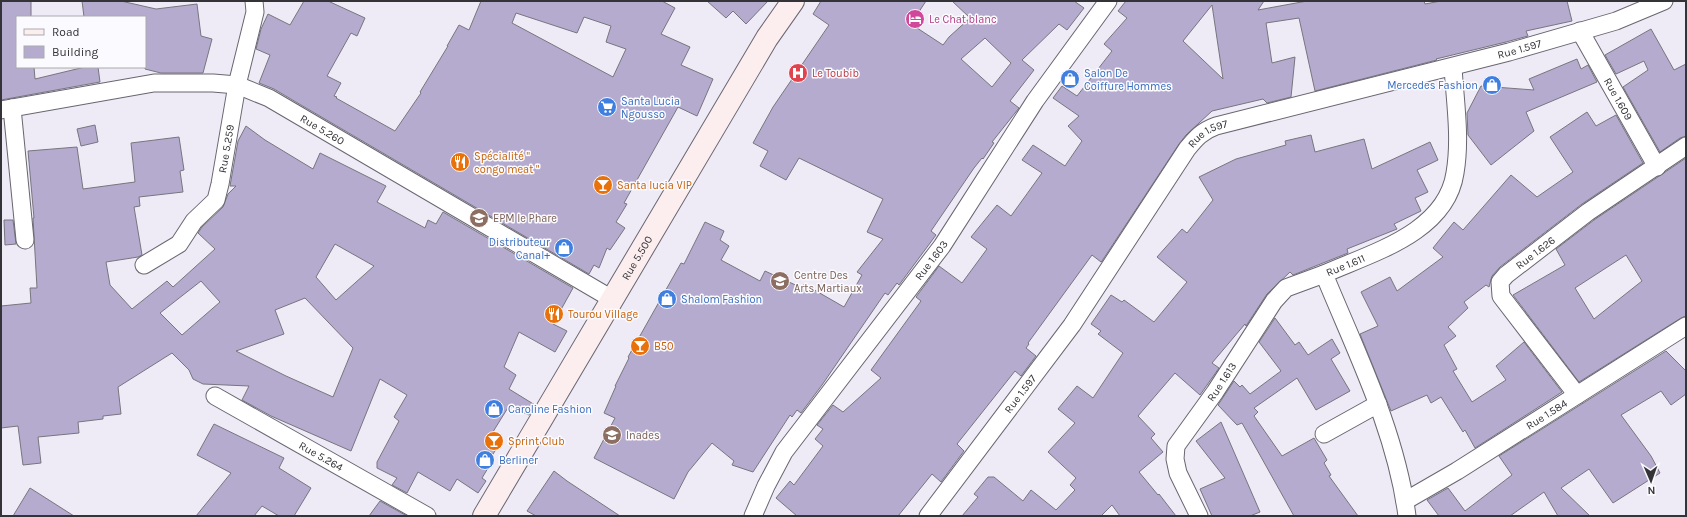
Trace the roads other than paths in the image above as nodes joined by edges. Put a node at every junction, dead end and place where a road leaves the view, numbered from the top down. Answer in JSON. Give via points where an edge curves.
{"nodes":[{"id":1,"x":254,"y":1,"type":"edge"},
{"id":2,"x":792,"y":1,"type":"edge"},
{"id":3,"x":1108,"y":1,"type":"edge"},
{"id":4,"x":1664,"y":1,"type":"edge"},
{"id":5,"x":1580,"y":31,"type":"junction"},
{"id":6,"x":1453,"y":66,"type":"junction"},
{"id":7,"x":237,"y":85,"type":"junction"},
{"id":8,"x":6,"y":109,"type":"edge"},
{"id":9,"x":1686,"y":146,"type":"edge"},
{"id":10,"x":1657,"y":167,"type":"junction"},
{"id":11,"x":26,"y":240,"type":"dead end"},
{"id":12,"x":144,"y":265,"type":"dead end"},
{"id":13,"x":1324,"y":274,"type":"junction"},
{"id":14,"x":612,"y":299,"type":"junction"},
{"id":15,"x":1686,"y":326,"type":"edge"},
{"id":16,"x":1577,"y":395,"type":"junction"},
{"id":17,"x":215,"y":396,"type":"dead end"},
{"id":18,"x":1378,"y":404,"type":"junction"},
{"id":19,"x":1324,"y":434,"type":"dead end"},
{"id":20,"x":1406,"y":508,"type":"edge"},
{"id":21,"x":427,"y":516,"type":"edge"},
{"id":22,"x":484,"y":516,"type":"edge"},
{"id":23,"x":753,"y":516,"type":"edge"},
{"id":24,"x":928,"y":516,"type":"edge"},
{"id":25,"x":1199,"y":516,"type":"edge"}],
"edges":[{"from":1,"to":7,"type":"street","name":"Rue 5.259","via":[[255,12]]},
{"from":2,"to":14,"type":"main road","name":"Rue 5.500","via":[[767,38]]},
{"from":3,"to":23,"type":"street","name":"Rue 1.603","via":[[1035,101],[942,246],[784,452]]},
{"from":4,"to":5,"type":"street","name":"Rue 1.597","via":[[1616,21]]},
{"from":5,"to":6,"type":"street","name":"Rue 1.597"},
{"from":5,"to":10,"type":"street","name":"Rue 1.609"},
{"from":6,"to":13,"type":"street","name":"Rue 1.611","via":[[1457,152],[1455,174],[1439,210],[1422,227],[1398,242]]},
{"from":6,"to":24,"type":"street","name":"Rue 1.597","via":[[1204,130],[1187,149],[1072,325]]},
{"from":7,"to":8,"type":"street","name":"Rue 5.260","via":[[154,83]]},
{"from":7,"to":12,"type":"street","name":"Rue 5.259","via":[[216,200],[194,221],[179,244]]},
{"from":7,"to":14,"type":"street","name":"Rue 5.260","via":[[269,98]]},
{"from":8,"to":11,"type":"street"},
{"from":9,"to":10,"type":"street","name":"Rue 1.626"},
{"from":10,"to":16,"type":"street","name":"Rue 1.626","via":[[1588,212],[1500,282],[1501,296]]},
{"from":13,"to":18,"type":"street","name":"Rue 1.611"},
{"from":13,"to":25,"type":"street","name":"Rue 1.613","via":[[1286,288],[1274,301],[1215,392],[1176,446],[1178,473]]},
{"from":14,"to":22,"type":"main road","name":"Rue 5.500"},
{"from":15,"to":16,"type":"street","name":"Rue 1.584"},
{"from":16,"to":20,"type":"street","name":"Rue 1.584","via":[[1457,471]]},
{"from":17,"to":21,"type":"street","name":"Rue 5.264"},
{"from":18,"to":19,"type":"street"},
{"from":18,"to":20,"type":"street","name":"Rue 1.611","via":[[1398,470]]}]}
